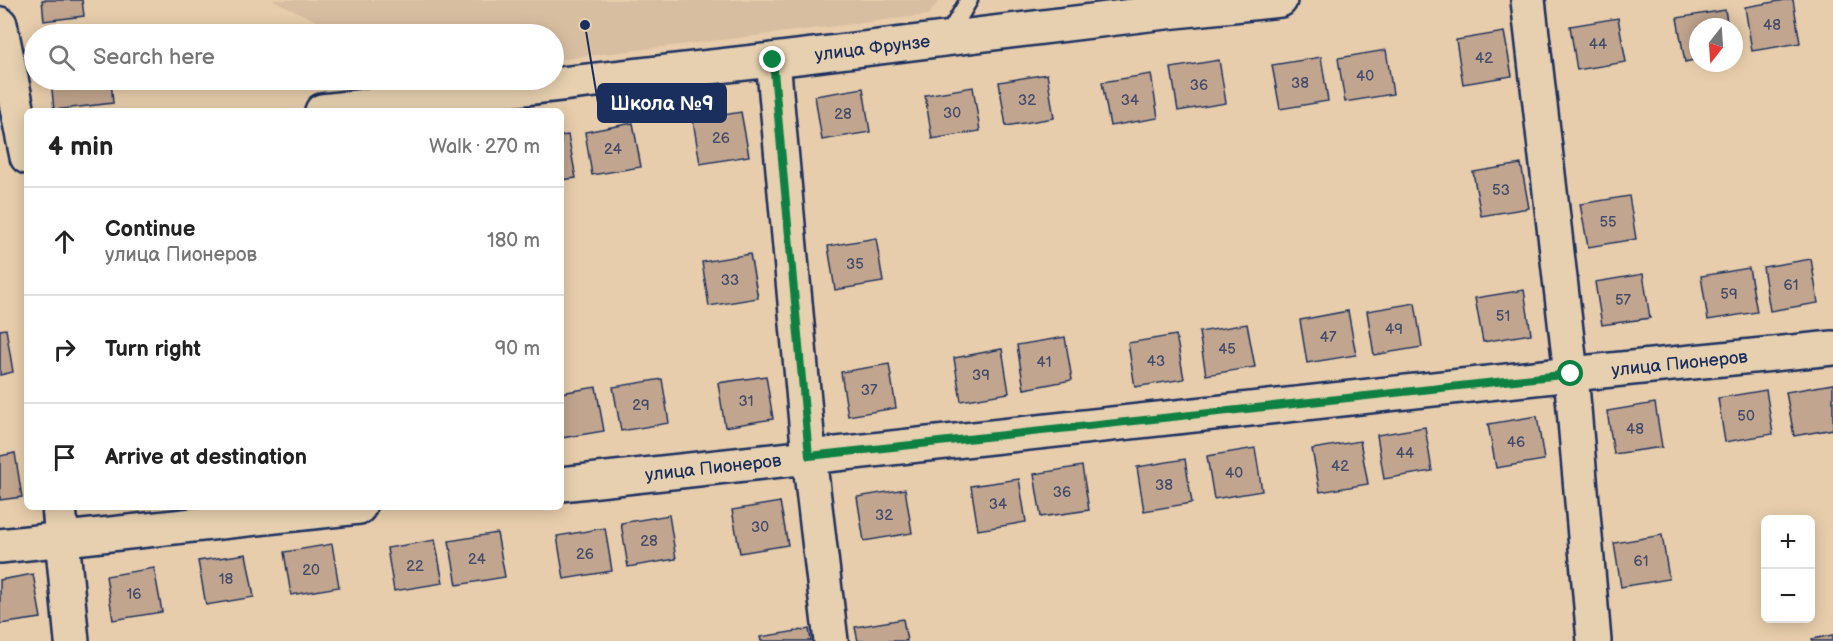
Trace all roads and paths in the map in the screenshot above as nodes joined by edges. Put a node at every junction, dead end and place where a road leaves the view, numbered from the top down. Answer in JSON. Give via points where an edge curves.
{"nodes":[{"id":1,"x":969,"y":0,"type":"edge"},
{"id":2,"x":1280,"y":0,"type":"edge"},
{"id":3,"x":1528,"y":0,"type":"edge"},
{"id":4,"x":0,"y":24,"type":"edge"},
{"id":5,"x":946,"y":39,"type":"junction"},
{"id":6,"x":773,"y":60,"type":"junction"},
{"id":7,"x":564,"y":84,"type":"edge"},
{"id":8,"x":507,"y":90,"type":"edge"},
{"id":9,"x":348,"y":108,"type":"edge"},
{"id":10,"x":24,"y":140,"type":"edge"},
{"id":11,"x":24,"y":154,"type":"edge"},
{"id":12,"x":0,"y":156,"type":"edge"},
{"id":13,"x":1833,"y":348,"type":"edge"},
{"id":14,"x":1571,"y":374,"type":"junction"},
{"id":15,"x":809,"y":456,"type":"junction"},
{"id":16,"x":564,"y":484,"type":"edge"},
{"id":17,"x":59,"y":510,"type":"edge"},
{"id":18,"x":332,"y":510,"type":"edge"},
{"id":19,"x":62,"y":540,"type":"junction"},
{"id":20,"x":0,"y":546,"type":"edge"},
{"id":21,"x":72,"y":641,"type":"edge"},
{"id":22,"x":831,"y":641,"type":"edge"},
{"id":23,"x":1594,"y":641,"type":"edge"}],
"edges":[{"from":1,"to":5,"type":"lane"},
{"from":2,"to":5,"type":"street","name":"улица Фрунзе"},
{"from":3,"to":14,"type":"street"},
{"from":4,"to":10,"type":"street"},
{"from":5,"to":6,"type":"street","name":"улица Фрунзе"},
{"from":6,"to":7,"type":"street","name":"улица Фрунзе"},
{"from":6,"to":15,"type":"street"},
{"from":8,"to":9,"type":"street","name":"улица Фрунзе"},
{"from":11,"to":12,"type":"street"},
{"from":13,"to":14,"type":"street","name":"улица Пионеров"},
{"from":14,"to":15,"type":"street","name":"улица Пионеров"},
{"from":14,"to":23,"type":"street"},
{"from":15,"to":16,"type":"street","name":"улица Пионеров"},
{"from":15,"to":22,"type":"street"},
{"from":17,"to":19,"type":"street"},
{"from":18,"to":19,"type":"street"},
{"from":19,"to":20,"type":"street"},
{"from":19,"to":21,"type":"street"}]}
